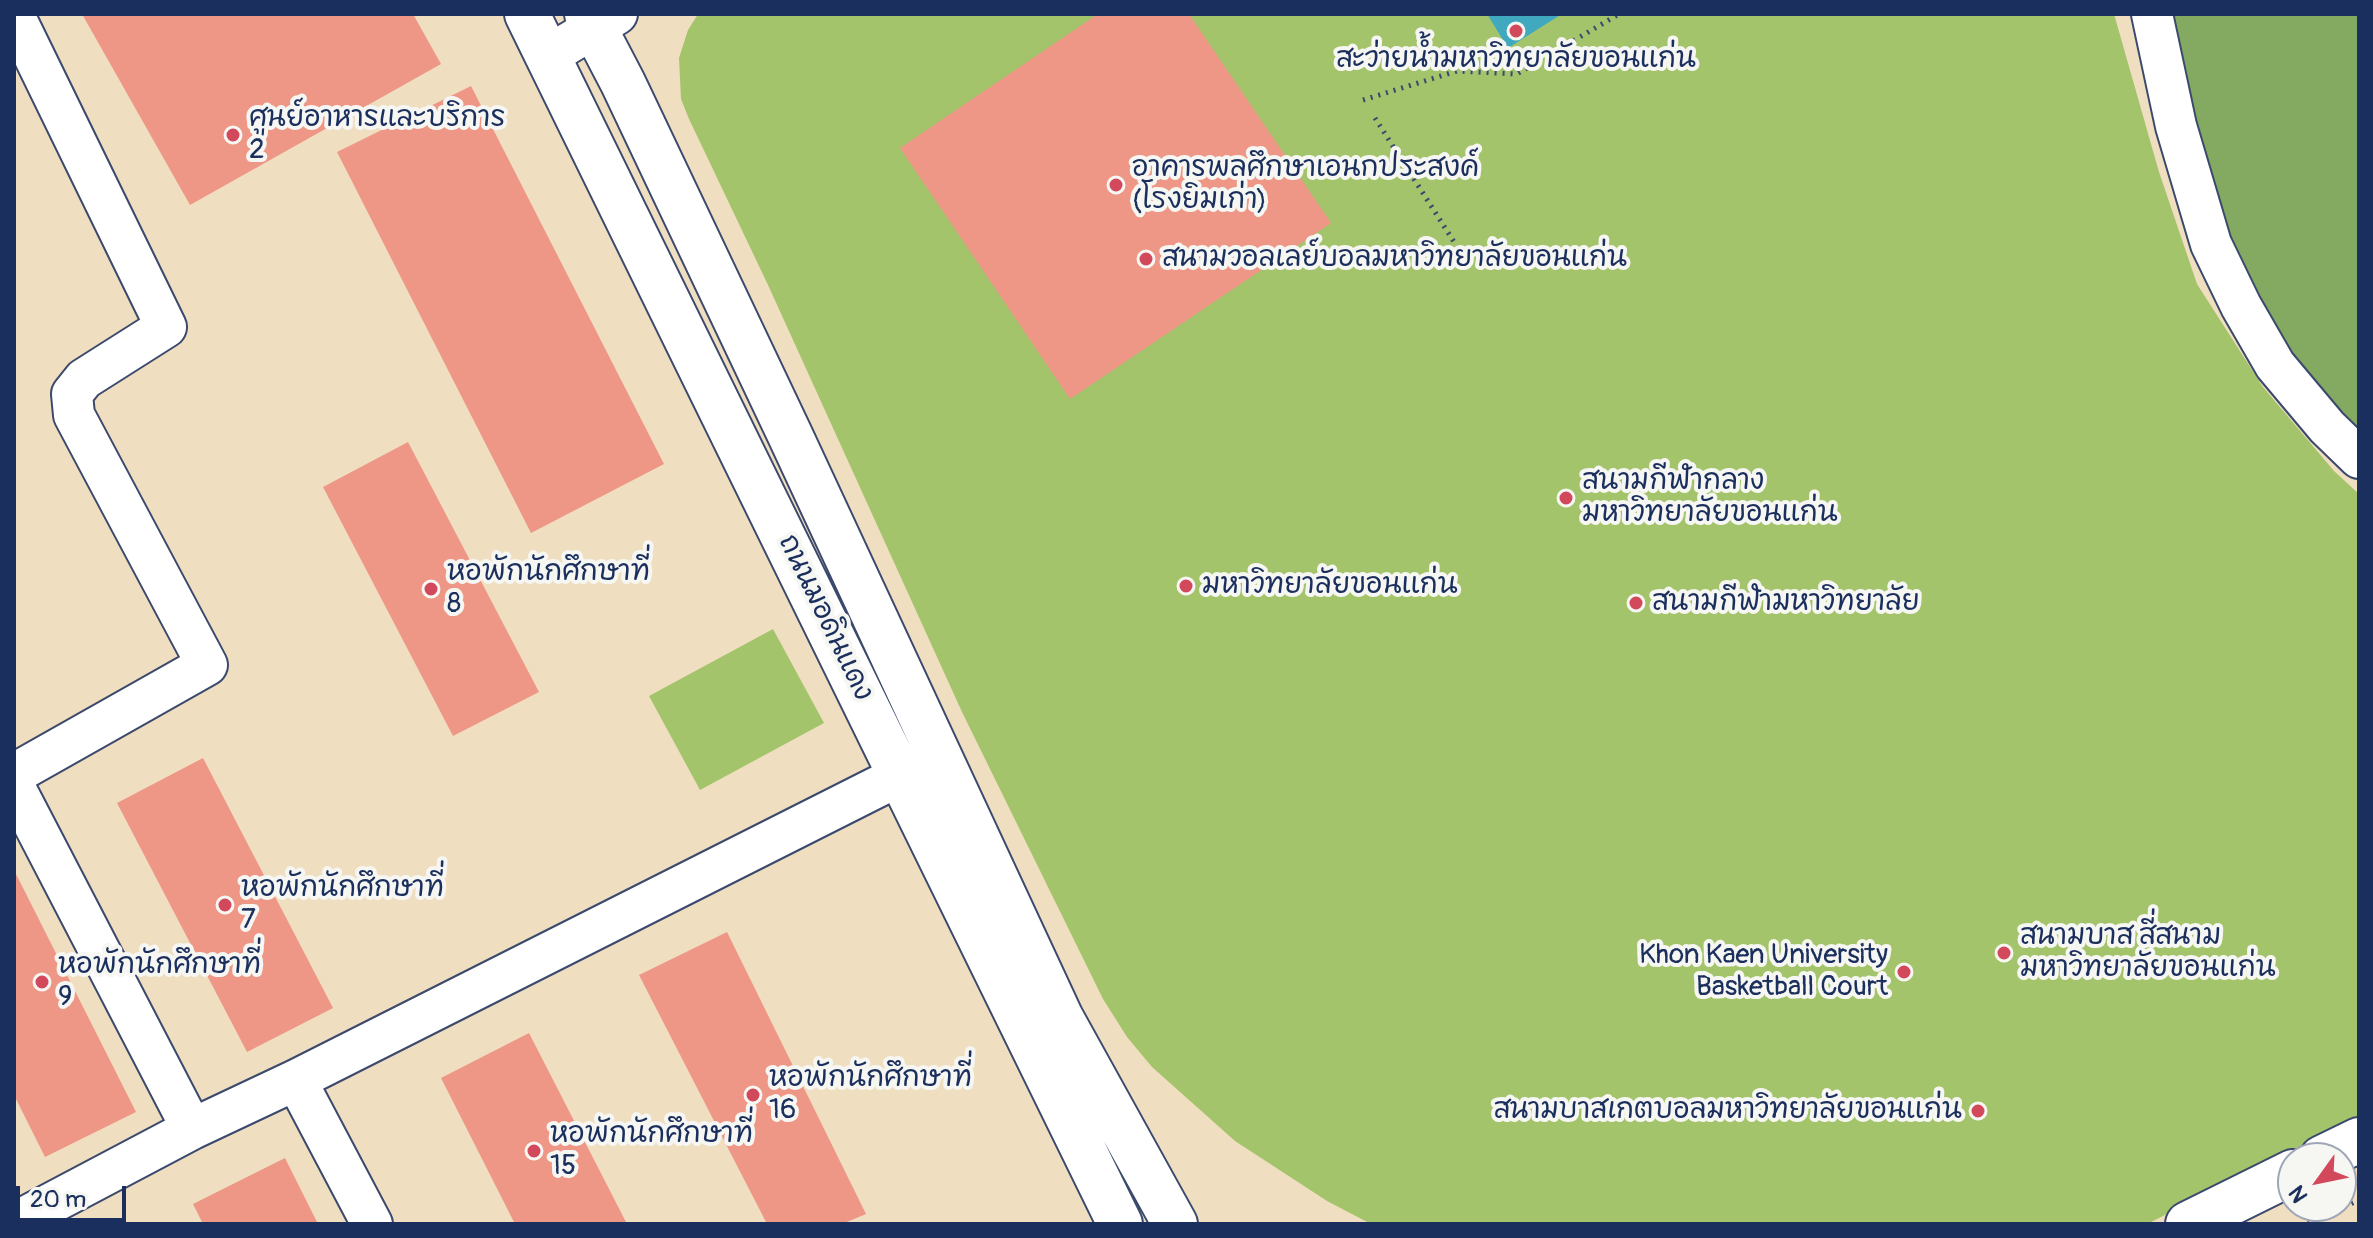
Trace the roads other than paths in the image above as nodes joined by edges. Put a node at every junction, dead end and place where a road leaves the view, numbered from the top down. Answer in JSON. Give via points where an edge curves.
{"nodes":[{"id":1,"x":527,"y":14,"type":"edge"},
{"id":2,"x":2152,"y":14,"type":"edge"},
{"id":3,"x":14,"y":15,"type":"edge"},
{"id":4,"x":600,"y":19,"type":"edge"},
{"id":5,"x":549,"y":55,"type":"junction"},
{"id":6,"x":2359,"y":458,"type":"edge"},
{"id":7,"x":14,"y":774,"type":"edge"},
{"id":8,"x":901,"y":775,"type":"junction"},
{"id":9,"x":14,"y":786,"type":"edge"},
{"id":10,"x":296,"y":1080,"type":"junction"},
{"id":11,"x":192,"y":1129,"type":"junction"},
{"id":12,"x":2277,"y":1180,"type":"edge"},
{"id":13,"x":14,"y":1223,"type":"edge"},
{"id":14,"x":372,"y":1224,"type":"edge"},
{"id":15,"x":1120,"y":1224,"type":"edge"},
{"id":16,"x":1175,"y":1224,"type":"edge"},
{"id":17,"x":2188,"y":1224,"type":"edge"}],
"edges":[{"from":1,"to":5,"type":"street","name":"ถนนมอดินแดง"},
{"from":2,"to":6,"type":"street","via":[[2176,126],[2211,244],[2275,365]]},
{"from":3,"to":7,"type":"street","via":[[166,327],[84,379],[72,394],[74,415],[207,665]]},
{"from":4,"to":5,"type":"street"},
{"from":4,"to":16,"type":"street","name":"ถนนมอดินแดง","via":[[1061,1018]]},
{"from":5,"to":8,"type":"street","name":"ถนนมอดินแดง"},
{"from":8,"to":10,"type":"street"},
{"from":8,"to":15,"type":"street","name":"ถนนมอดินแดง"},
{"from":9,"to":11,"type":"street"},
{"from":10,"to":11,"type":"street"},
{"from":10,"to":14,"type":"street"},
{"from":11,"to":13,"type":"street"},
{"from":12,"to":17,"type":"street"}]}
